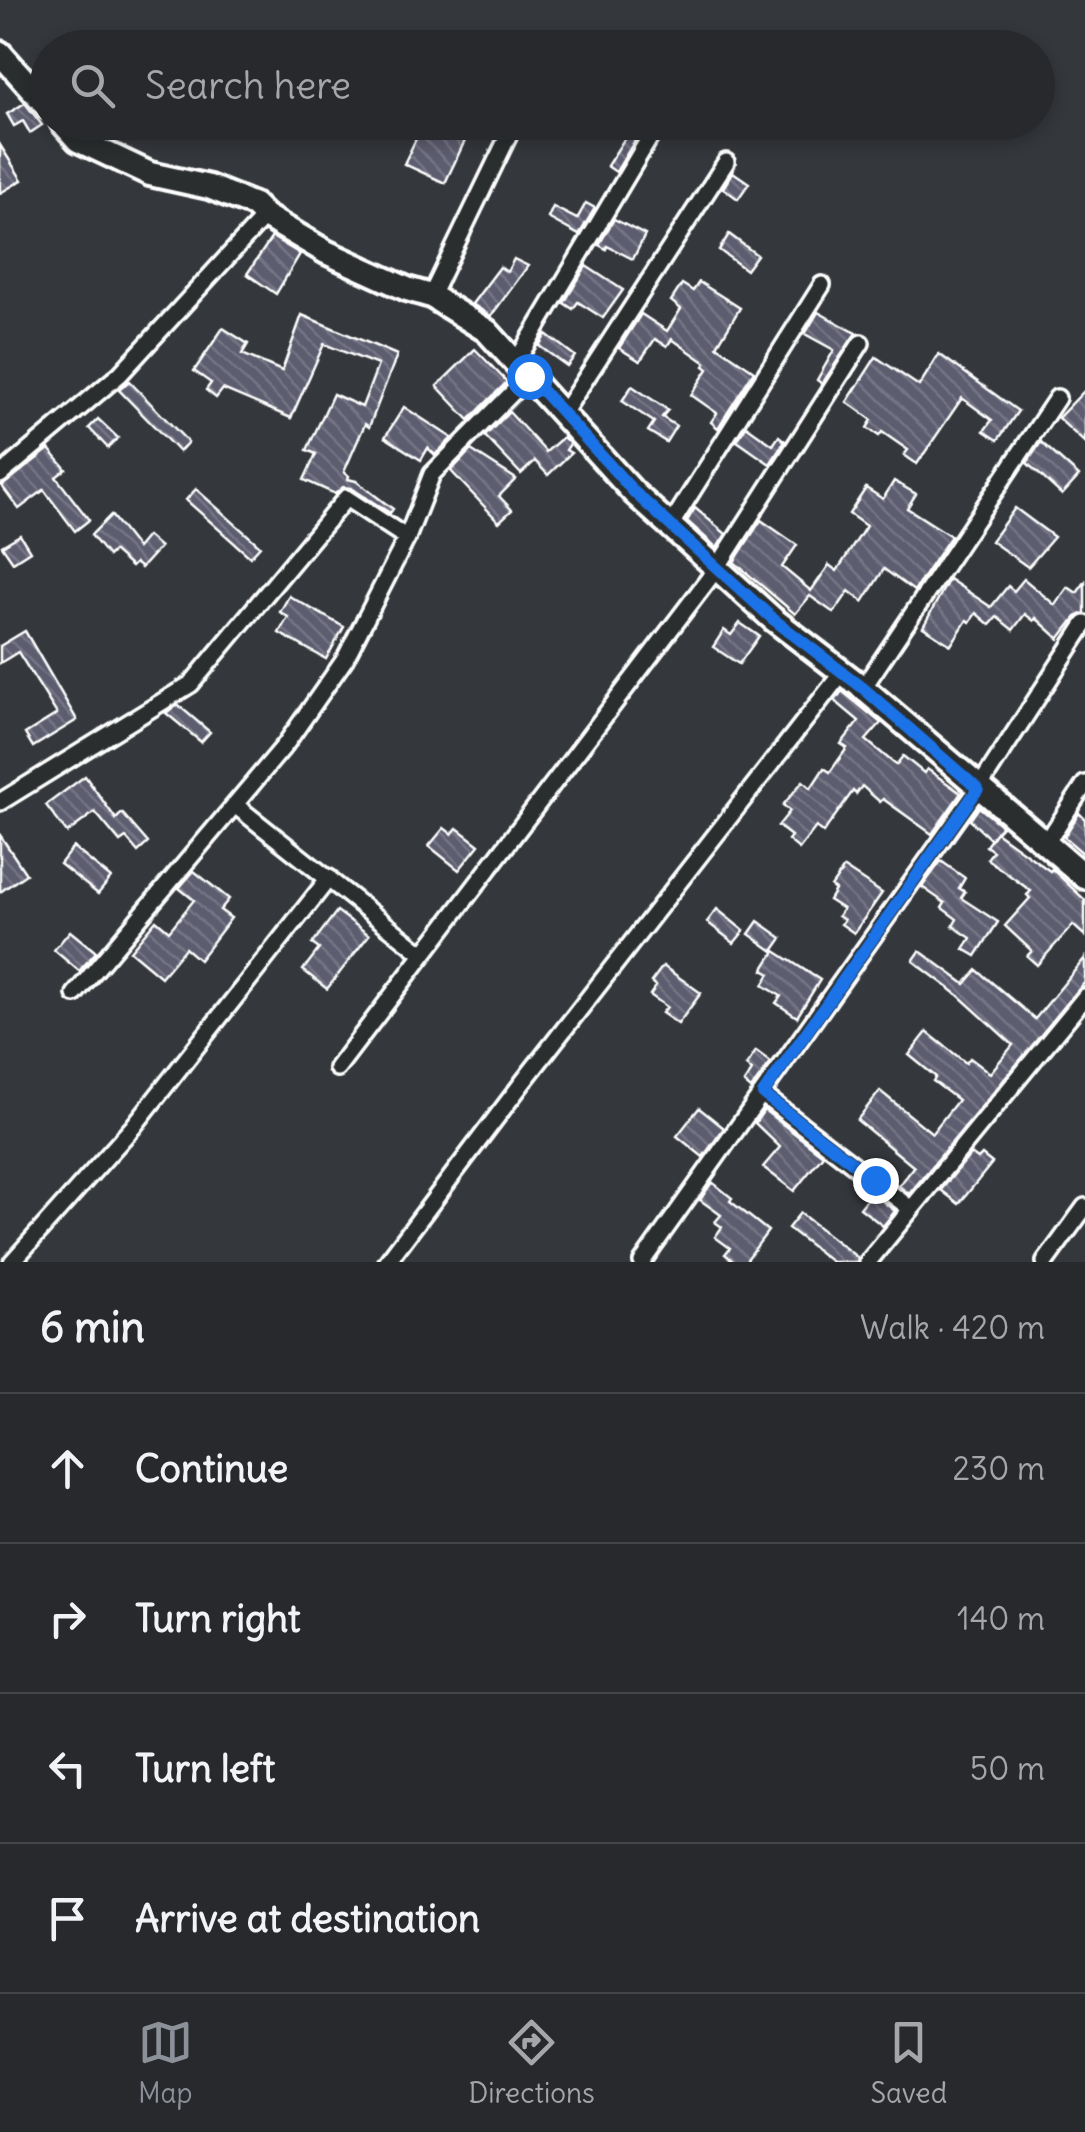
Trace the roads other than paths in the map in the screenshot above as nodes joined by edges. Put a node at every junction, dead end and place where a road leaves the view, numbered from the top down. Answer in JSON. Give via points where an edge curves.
{"nodes":[{"id":1,"x":0,"y":53,"type":"edge"},
{"id":2,"x":30,"y":87,"type":"edge"},
{"id":3,"x":78,"y":140,"type":"edge"},
{"id":4,"x":506,"y":140,"type":"edge"},
{"id":5,"x":649,"y":140,"type":"edge"},
{"id":6,"x":726,"y":162,"type":"dead end"},
{"id":7,"x":265,"y":216,"type":"junction"},
{"id":8,"x":822,"y":285,"type":"dead end"},
{"id":9,"x":431,"y":296,"type":"junction"},
{"id":10,"x":860,"y":343,"type":"dead end"},
{"id":11,"x":523,"y":369,"type":"junction"},
{"id":12,"x":1057,"y":398,"type":"dead end"},
{"id":13,"x":562,"y":415,"type":"junction"},
{"id":14,"x":0,"y":475,"type":"edge"},
{"id":15,"x":670,"y":526,"type":"junction"},
{"id":16,"x":407,"y":538,"type":"junction"},
{"id":17,"x":717,"y":568,"type":"junction"},
{"id":18,"x":1085,"y":624,"type":"edge"},
{"id":19,"x":842,"y":674,"type":"junction"},
{"id":20,"x":863,"y":688,"type":"junction"},
{"id":21,"x":1085,"y":784,"type":"edge"},
{"id":22,"x":978,"y":789,"type":"junction"},
{"id":23,"x":0,"y":802,"type":"edge"},
{"id":24,"x":236,"y":806,"type":"junction"},
{"id":25,"x":1046,"y":843,"type":"junction"},
{"id":26,"x":329,"y":878,"type":"junction"},
{"id":27,"x":1085,"y":878,"type":"edge"},
{"id":28,"x":424,"y":954,"type":"junction"},
{"id":29,"x":75,"y":994,"type":"dead end"},
{"id":30,"x":1085,"y":997,"type":"edge"},
{"id":31,"x":337,"y":1068,"type":"dead end"},
{"id":32,"x":763,"y":1094,"type":"junction"},
{"id":33,"x":1085,"y":1207,"type":"edge"},
{"id":34,"x":911,"y":1209,"type":"junction"},
{"id":35,"x":12,"y":1262,"type":"edge"},
{"id":36,"x":388,"y":1262,"type":"edge"},
{"id":37,"x":642,"y":1262,"type":"edge"},
{"id":38,"x":868,"y":1262,"type":"edge"},
{"id":39,"x":1045,"y":1262,"type":"edge"}],
"edges":[{"from":1,"to":2,"type":"street"},
{"from":3,"to":7,"type":"street","via":[[150,174],[254,205]]},
{"from":4,"to":9,"type":"street"},
{"from":5,"to":11,"type":"street"},
{"from":6,"to":13,"type":"street"},
{"from":7,"to":9,"type":"street","via":[[326,252]]},
{"from":7,"to":14,"type":"street","via":[[120,374]]},
{"from":8,"to":15,"type":"street"},
{"from":9,"to":11,"type":"street","via":[[486,332]]},
{"from":10,"to":17,"type":"street"},
{"from":11,"to":13,"type":"street"},
{"from":11,"to":16,"type":"street","via":[[432,474]]},
{"from":12,"to":20,"type":"street"},
{"from":13,"to":15,"type":"street"},
{"from":15,"to":17,"type":"street"},
{"from":16,"to":23,"type":"street","via":[[346,498],[191,684]]},
{"from":16,"to":24,"type":"street","via":[[345,660]]},
{"from":17,"to":19,"type":"street"},
{"from":17,"to":28,"type":"street"},
{"from":18,"to":22,"type":"street"},
{"from":19,"to":20,"type":"street"},
{"from":19,"to":36,"type":"street"},
{"from":20,"to":22,"type":"street"},
{"from":21,"to":25,"type":"street"},
{"from":22,"to":25,"type":"street"},
{"from":22,"to":32,"type":"street"},
{"from":24,"to":26,"type":"street"},
{"from":24,"to":29,"type":"street"},
{"from":25,"to":27,"type":"street"},
{"from":26,"to":28,"type":"street"},
{"from":26,"to":35,"type":"street","via":[[133,1127]]},
{"from":28,"to":31,"type":"street"},
{"from":30,"to":34,"type":"street"},
{"from":32,"to":34,"type":"street"},
{"from":32,"to":37,"type":"street"},
{"from":33,"to":39,"type":"street"},
{"from":34,"to":38,"type":"street"}]}
